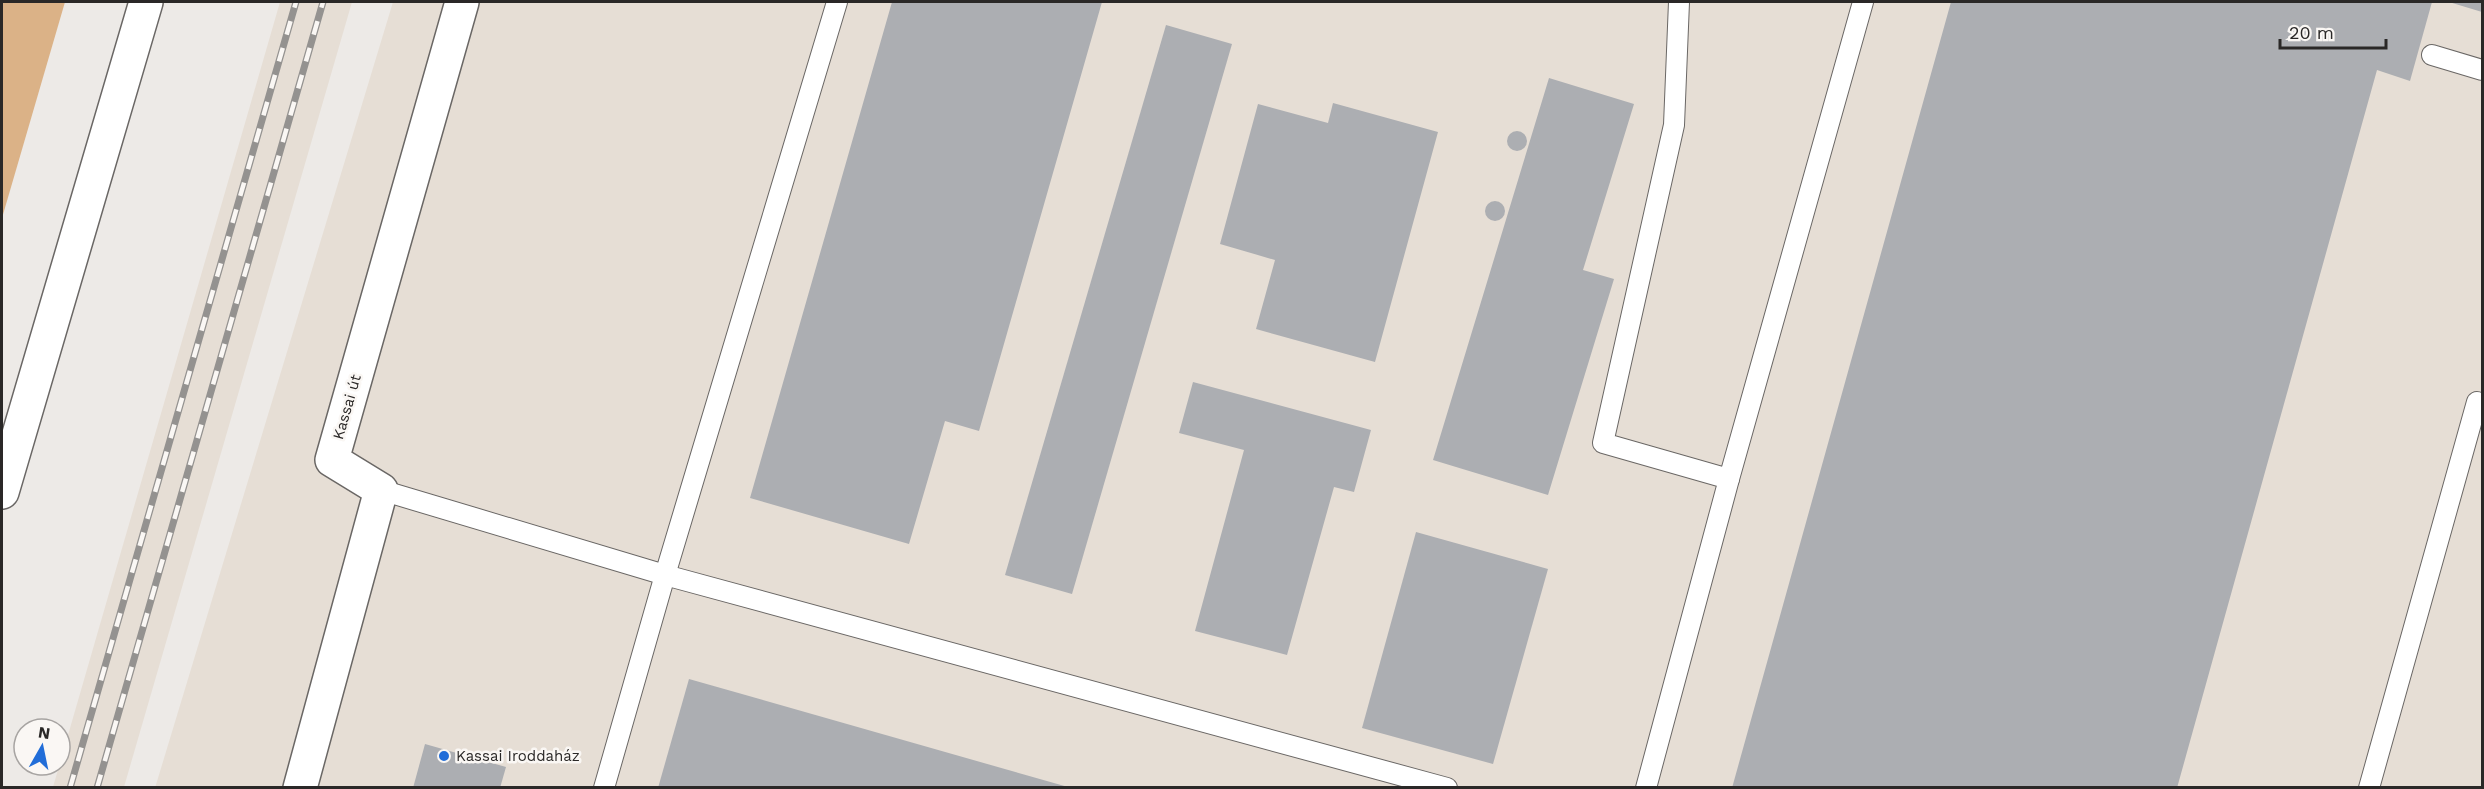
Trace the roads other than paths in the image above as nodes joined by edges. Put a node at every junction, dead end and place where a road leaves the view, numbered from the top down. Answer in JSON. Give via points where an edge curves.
{"nodes":[{"id":1,"x":146,"y":2,"type":"edge"},
{"id":2,"x":462,"y":2,"type":"edge"},
{"id":3,"x":837,"y":2,"type":"edge"},
{"id":4,"x":1679,"y":2,"type":"edge"},
{"id":5,"x":1863,"y":2,"type":"edge"},
{"id":6,"x":2432,"y":55,"type":"dead end"},
{"id":7,"x":2482,"y":70,"type":"edge"},
{"id":8,"x":2477,"y":402,"type":"dead end"},
{"id":9,"x":1729,"y":479,"type":"junction"},
{"id":10,"x":381,"y":490,"type":"junction"},
{"id":11,"x":2,"y":492,"type":"edge"},
{"id":12,"x":665,"y":575,"type":"junction"},
{"id":13,"x":300,"y":788,"type":"edge"},
{"id":14,"x":604,"y":788,"type":"edge"},
{"id":15,"x":1447,"y":788,"type":"edge"},
{"id":16,"x":1646,"y":788,"type":"edge"},
{"id":17,"x":2370,"y":788,"type":"edge"}],
"edges":[{"from":1,"to":11,"type":"street"},
{"from":2,"to":10,"type":"street","name":"Kassai út","via":[[332,460]]},
{"from":3,"to":12,"type":"lane"},
{"from":4,"to":9,"type":"lane","via":[[1674,124],[1604,443]]},
{"from":5,"to":9,"type":"lane"},
{"from":6,"to":7,"type":"lane"},
{"from":8,"to":17,"type":"lane"},
{"from":9,"to":16,"type":"lane"},
{"from":10,"to":12,"type":"lane"},
{"from":10,"to":13,"type":"street"},
{"from":12,"to":14,"type":"lane"},
{"from":12,"to":15,"type":"lane"}]}
